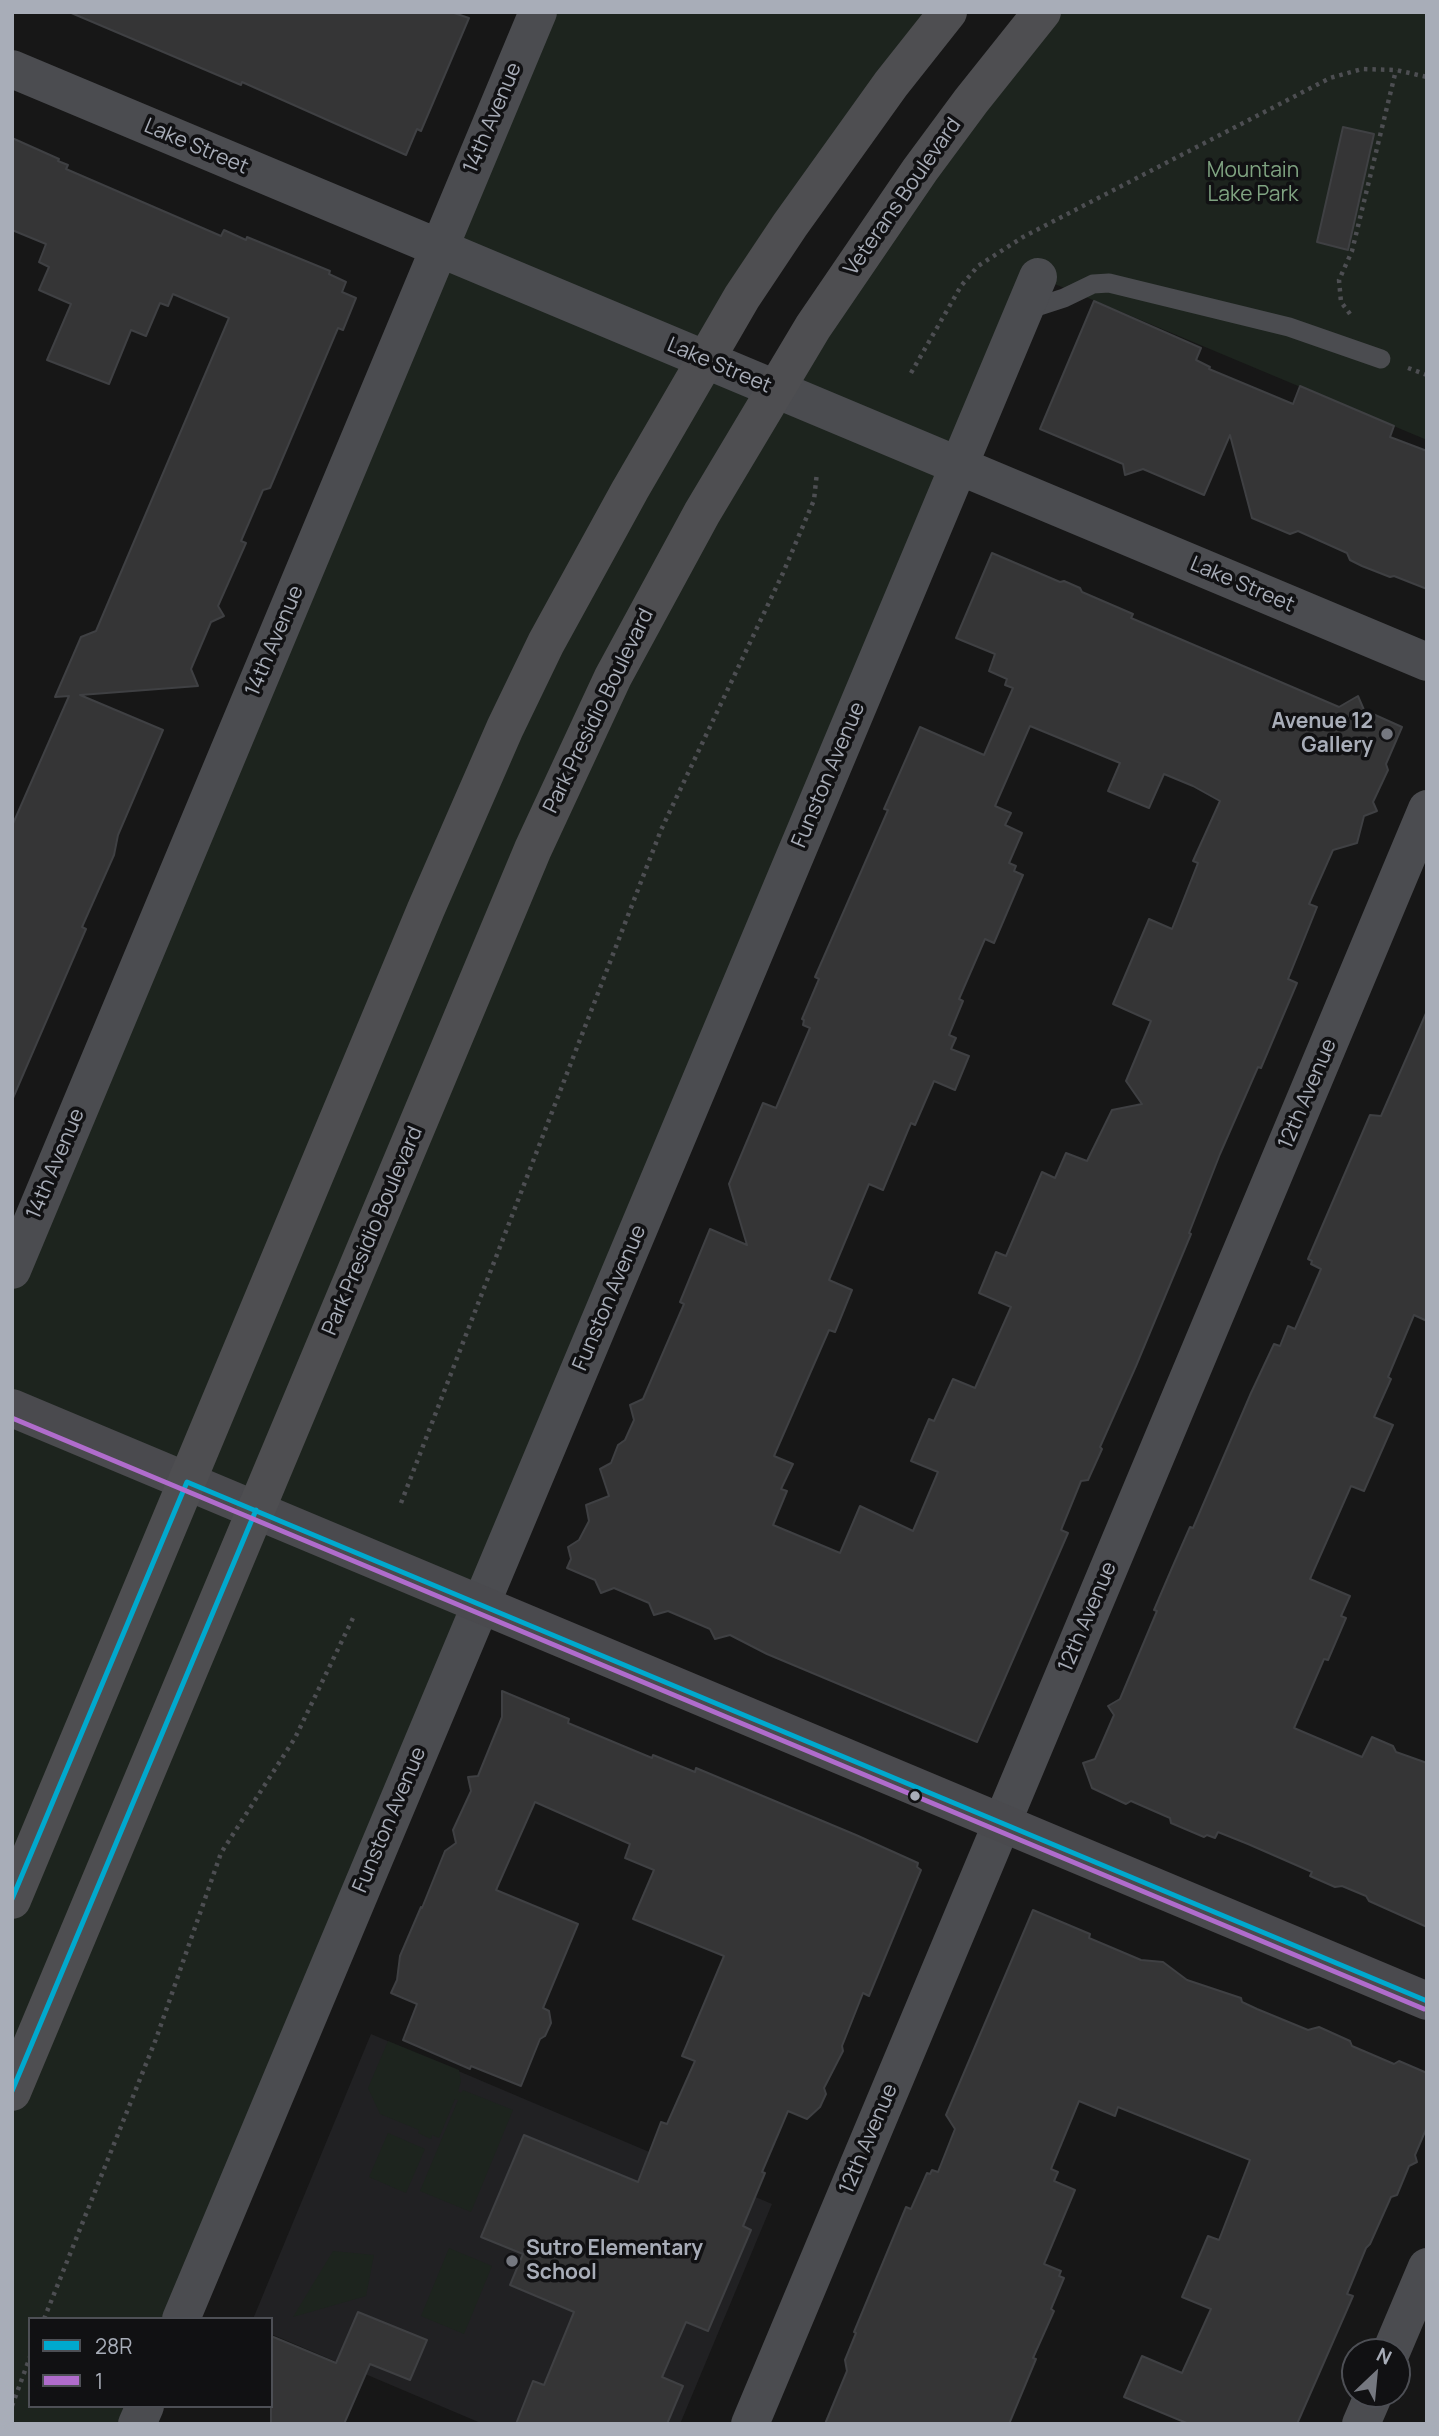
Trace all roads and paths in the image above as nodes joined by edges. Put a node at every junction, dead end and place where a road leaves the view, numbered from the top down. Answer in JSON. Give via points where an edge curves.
{"nodes":[{"id":1,"x":538,"y":12,"type":"edge"},
{"id":2,"x":947,"y":12,"type":"edge"},
{"id":3,"x":1042,"y":12,"type":"edge"},
{"id":4,"x":12,"y":69,"type":"edge"},
{"id":5,"x":1396,"y":70,"type":"junction"},
{"id":6,"x":1427,"y":77,"type":"edge"},
{"id":7,"x":439,"y":248,"type":"junction"},
{"id":8,"x":1038,"y":276,"type":"dead end"},
{"id":9,"x":1022,"y":312,"type":"junction"},
{"id":10,"x":1381,"y":359,"type":"joint"},
{"id":11,"x":707,"y":360,"type":"junction"},
{"id":12,"x":911,"y":373,"type":"dead end"},
{"id":13,"x":776,"y":390,"type":"junction"},
{"id":14,"x":958,"y":466,"type":"junction"},
{"id":15,"x":817,"y":472,"type":"dead end"},
{"id":16,"x":1427,"y":662,"type":"edge"},
{"id":17,"x":1427,"y":810,"type":"edge"},
{"id":18,"x":12,"y":1269,"type":"edge"},
{"id":19,"x":12,"y":1408,"type":"edge"},
{"id":20,"x":187,"y":1482,"type":"junction"},
{"id":21,"x":401,"y":1503,"type":"dead end"},
{"id":22,"x":256,"y":1510,"type":"junction"},
{"id":23,"x":481,"y":1604,"type":"junction"},
{"id":24,"x":353,"y":1618,"type":"dead end"},
{"id":25,"x":1002,"y":1822,"type":"junction"},
{"id":26,"x":12,"y":1900,"type":"edge"},
{"id":27,"x":1427,"y":2001,"type":"edge"},
{"id":28,"x":12,"y":2092,"type":"edge"},
{"id":29,"x":1427,"y":2267,"type":"edge"},
{"id":30,"x":45,"y":2317,"type":"edge"},
{"id":31,"x":182,"y":2317,"type":"edge"},
{"id":32,"x":1397,"y":2338,"type":"edge"},
{"id":33,"x":28,"y":2362,"type":"edge"},
{"id":34,"x":12,"y":2406,"type":"edge"},
{"id":35,"x":144,"y":2408,"type":"edge"},
{"id":36,"x":137,"y":2424,"type":"edge"},
{"id":37,"x":750,"y":2424,"type":"edge"}],
"edges":[{"from":1,"to":7,"type":"street","name":"14th Avenue"},
{"from":2,"to":11,"type":"highway","via":[[789,225]]},
{"from":3,"to":13,"type":"highway","name":"Veterans Boulevard","via":[[870,241]]},
{"from":4,"to":7,"type":"street","name":"Lake Street"},
{"from":5,"to":6,"type":"path"},
{"from":5,"to":10,"type":"path","via":[[1352,251],[1339,280],[1341,302]]},
{"from":5,"to":12,"type":"path","via":[[1362,69],[1330,78],[1023,237],[978,266],[961,286]]},
{"from":7,"to":11,"type":"street","name":"Lake Street"},
{"from":7,"to":18,"type":"street","name":"14th Avenue"},
{"from":8,"to":9,"type":"street","name":"Funston Avenue"},
{"from":9,"to":10,"type":"lane","via":[[1093,284],[1109,283],[1289,327]]},
{"from":9,"to":14,"type":"street","name":"Funston Avenue"},
{"from":11,"to":13,"type":"street","name":"Lake Street"},
{"from":11,"to":20,"type":"highway","via":[[592,558],[505,729]]},
{"from":13,"to":14,"type":"street","name":"Lake Street"},
{"from":13,"to":22,"type":"highway","name":"Park Presidio Boulevard","via":[[612,677],[573,760]]},
{"from":14,"to":16,"type":"street","name":"Lake Street"},
{"from":14,"to":23,"type":"street","name":"Funston Avenue"},
{"from":15,"to":21,"type":"path","via":[[814,500],[783,573],[661,830]]},
{"from":17,"to":25,"type":"street","name":"12th Avenue"},
{"from":19,"to":20,"type":"main road"},
{"from":20,"to":22,"type":"main road"},
{"from":20,"to":26,"type":"highway"},
{"from":22,"to":23,"type":"main road"},
{"from":22,"to":28,"type":"highway","name":"Park Presidio Boulevard"},
{"from":23,"to":25,"type":"main road"},
{"from":23,"to":31,"type":"street","name":"Funston Avenue"},
{"from":24,"to":30,"type":"path","via":[[295,1738],[221,1853],[156,2039]]},
{"from":25,"to":27,"type":"main road"},
{"from":25,"to":37,"type":"street","name":"12th Avenue"},
{"from":29,"to":32,"type":"street"},
{"from":33,"to":34,"type":"path"},
{"from":35,"to":36,"type":"street"}]}
